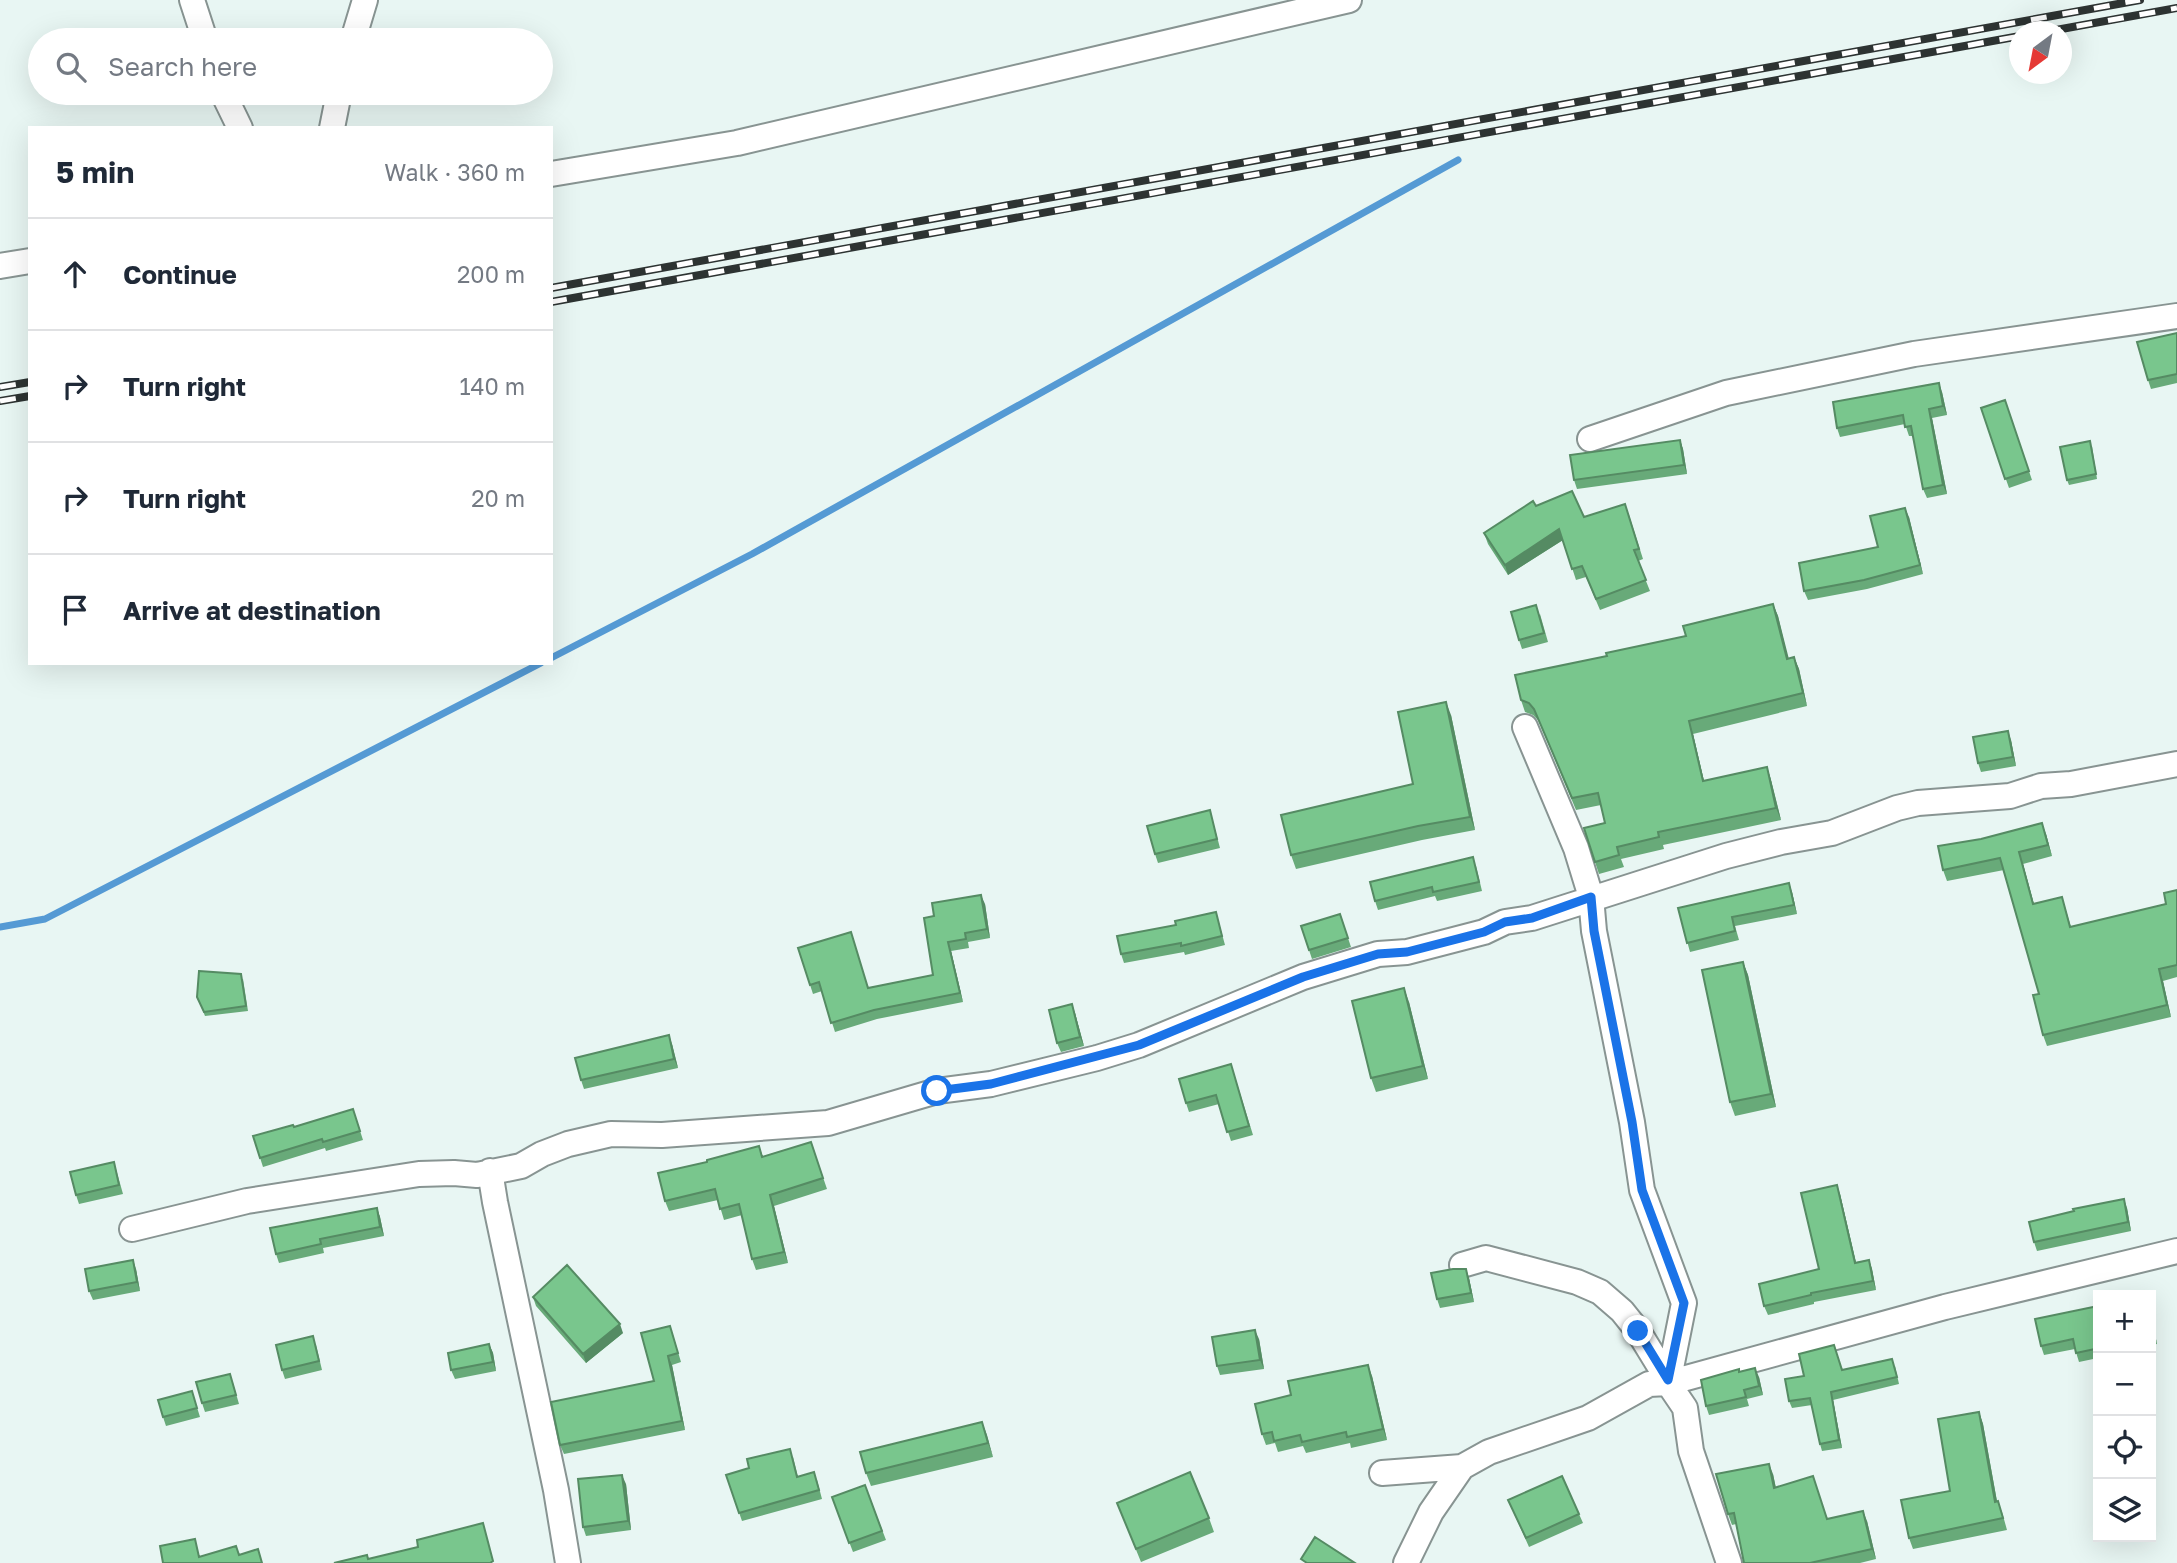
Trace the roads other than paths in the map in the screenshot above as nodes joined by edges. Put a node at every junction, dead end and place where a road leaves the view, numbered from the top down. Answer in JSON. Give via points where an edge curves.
{"nodes":[{"id":1,"x":192,"y":0,"type":"edge"},
{"id":2,"x":365,"y":0,"type":"edge"},
{"id":3,"x":1349,"y":0,"type":"edge"},
{"id":4,"x":201,"y":28,"type":"edge"},
{"id":5,"x":357,"y":28,"type":"edge"},
{"id":6,"x":229,"y":105,"type":"edge"},
{"id":7,"x":337,"y":105,"type":"edge"},
{"id":8,"x":239,"y":126,"type":"edge"},
{"id":9,"x":332,"y":126,"type":"edge"},
{"id":10,"x":553,"y":174,"type":"edge"},
{"id":11,"x":28,"y":261,"type":"edge"},
{"id":12,"x":0,"y":265,"type":"edge"},
{"id":13,"x":2177,"y":316,"type":"edge"},
{"id":14,"x":1590,"y":439,"type":"dead end"},
{"id":15,"x":1525,"y":727,"type":"dead end"},
{"id":16,"x":2177,"y":764,"type":"edge"},
{"id":17,"x":1591,"y":897,"type":"junction"},
{"id":18,"x":490,"y":1171,"type":"junction"},
{"id":19,"x":132,"y":1230,"type":"dead end"},
{"id":20,"x":2177,"y":1251,"type":"edge"},
{"id":21,"x":1462,"y":1265,"type":"dead end"},
{"id":22,"x":1668,"y":1381,"type":"junction"},
{"id":23,"x":1462,"y":1467,"type":"junction"},
{"id":24,"x":1382,"y":1473,"type":"dead end"},
{"id":25,"x":568,"y":1563,"type":"edge"},
{"id":26,"x":1406,"y":1563,"type":"edge"},
{"id":27,"x":1729,"y":1563,"type":"edge"}],
"edges":[{"from":1,"to":4,"type":"street"},
{"from":2,"to":5,"type":"street"},
{"from":3,"to":10,"type":"street","via":[[737,143]]},
{"from":6,"to":8,"type":"street"},
{"from":7,"to":9,"type":"street"},
{"from":11,"to":12,"type":"street"},
{"from":13,"to":14,"type":"street","via":[[1914,354],[1740,390]]},
{"from":15,"to":17,"type":"street"},
{"from":16,"to":17,"type":"street","via":[[2041,786],[2010,796],[1919,803],[1832,833],[1726,856]]},
{"from":17,"to":18,"type":"street","via":[[1484,932],[1407,952],[1378,954],[1303,977],[1139,1045],[991,1084],[937,1091],[828,1124],[611,1134],[568,1144],[521,1166]]},
{"from":17,"to":22,"type":"street","via":[[1642,1190],[1684,1303]]},
{"from":18,"to":19,"type":"street","via":[[419,1174],[247,1201]]},
{"from":18,"to":25,"type":"street"},
{"from":20,"to":22,"type":"street"},
{"from":21,"to":22,"type":"street","via":[[1486,1258],[1600,1292],[1638,1331]]},
{"from":22,"to":23,"type":"street","via":[[1649,1384],[1588,1418],[1489,1452]]},
{"from":22,"to":27,"type":"street","via":[[1685,1408],[1691,1451]]},
{"from":23,"to":24,"type":"street"},
{"from":23,"to":26,"type":"street","via":[[1431,1512]]}]}
